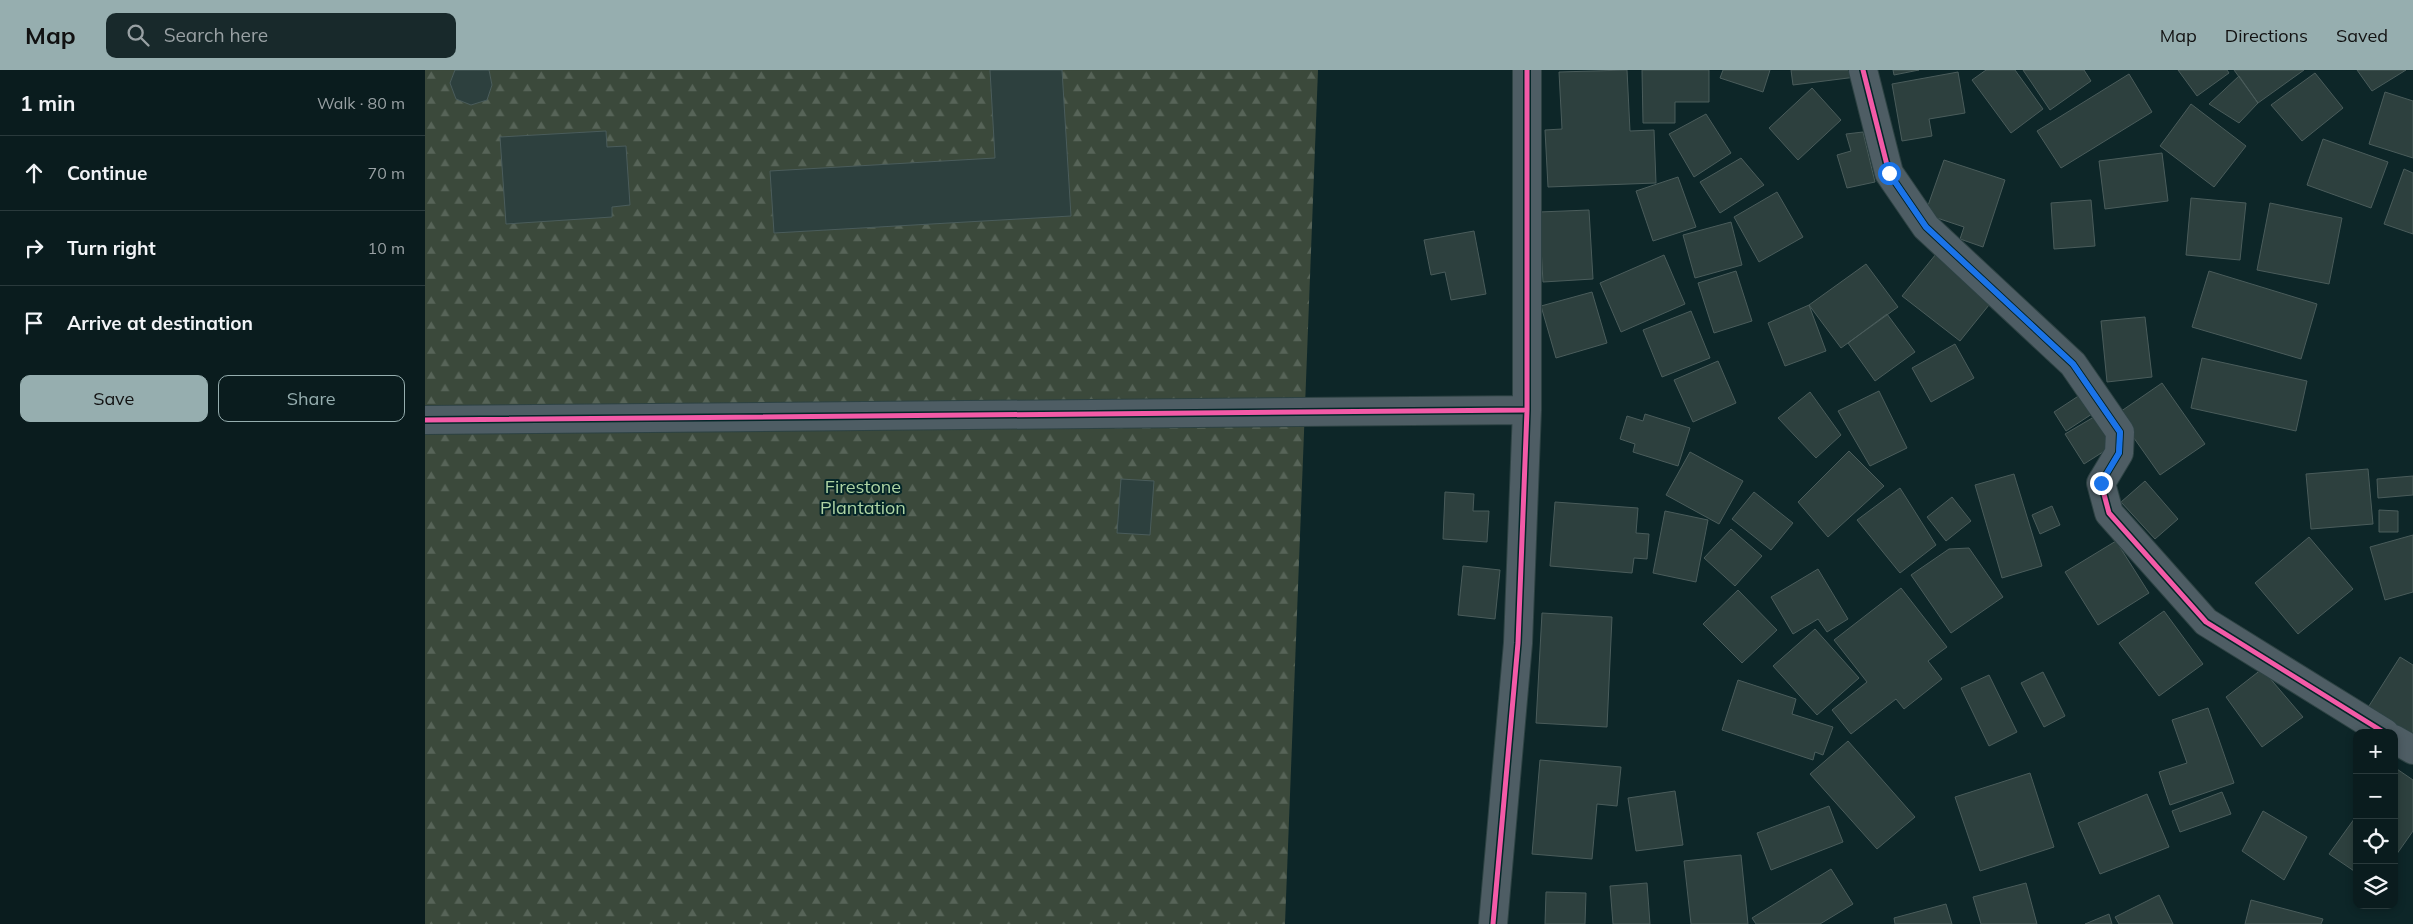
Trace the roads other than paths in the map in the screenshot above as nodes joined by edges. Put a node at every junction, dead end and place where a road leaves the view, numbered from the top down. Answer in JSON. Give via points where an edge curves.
{"nodes":[{"id":1,"x":1527,"y":70,"type":"edge"},
{"id":2,"x":1863,"y":70,"type":"edge"},
{"id":3,"x":1527,"y":410,"type":"junction"},
{"id":4,"x":425,"y":420,"type":"edge"},
{"id":5,"x":2379,"y":729,"type":"edge"},
{"id":6,"x":2398,"y":741,"type":"edge"},
{"id":7,"x":2413,"y":750,"type":"edge"},
{"id":8,"x":1493,"y":924,"type":"edge"}],
"edges":[{"from":1,"to":3,"type":"street"},
{"from":2,"to":5,"type":"street","via":[[1889,173],[1926,227],[2073,364],[2120,432],[2119,453],[2101,483],[2109,513],[2207,622]]},
{"from":3,"to":4,"type":"street"},
{"from":3,"to":8,"type":"street","via":[[1518,643]]},
{"from":6,"to":7,"type":"street"}]}
